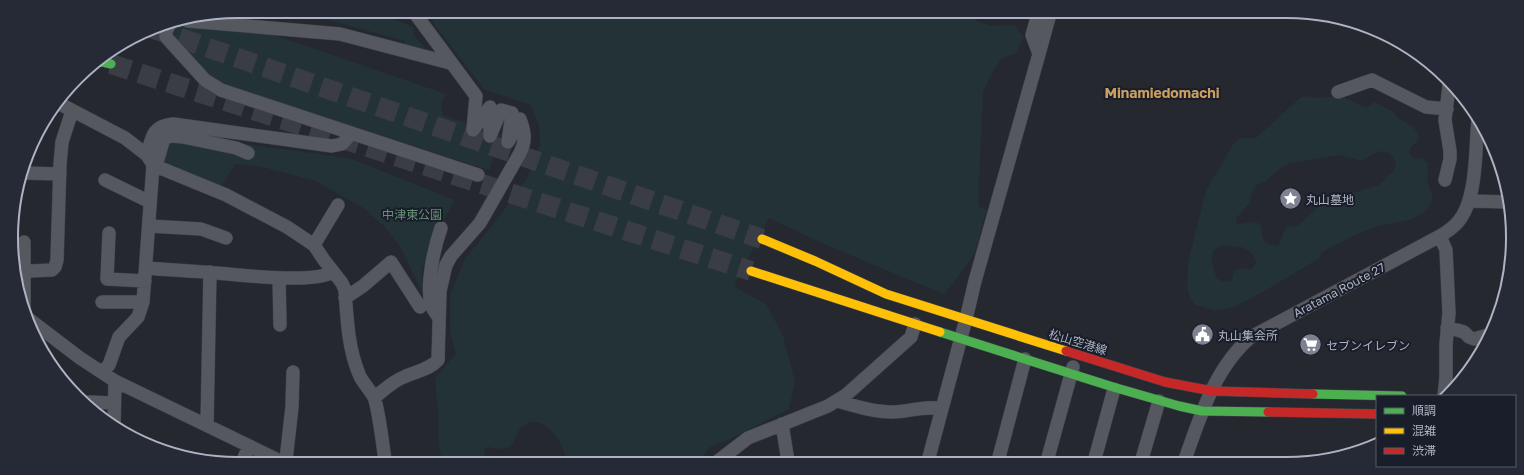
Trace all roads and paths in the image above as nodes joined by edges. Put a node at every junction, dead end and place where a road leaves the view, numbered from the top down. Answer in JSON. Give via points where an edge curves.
{"nodes":[{"id":1,"x":418,"y":18,"type":"edge"},
{"id":2,"x":1037,"y":18,"type":"edge"},
{"id":3,"x":1049,"y":18,"type":"edge"},
{"id":4,"x":197,"y":22,"type":"edge"},
{"id":5,"x":166,"y":30,"type":"edge"},
{"id":6,"x":1039,"y":54,"type":"junction"},
{"id":7,"x":105,"y":63,"type":"edge"},
{"id":8,"x":450,"y":63,"type":"junction"},
{"id":9,"x":111,"y":64,"type":"tunnel mouth"},
{"id":10,"x":1449,"y":89,"type":"edge"},
{"id":11,"x":1338,"y":92,"type":"dead end"},
{"id":12,"x":62,"y":105,"type":"edge"},
{"id":13,"x":1447,"y":109,"type":"junction"},
{"id":14,"x":72,"y":111,"type":"junction"},
{"id":15,"x":1477,"y":128,"type":"edge"},
{"id":16,"x":352,"y":133,"type":"junction"},
{"id":17,"x":248,"y":153,"type":"dead end"},
{"id":18,"x":150,"y":160,"type":"junction"},
{"id":19,"x":28,"y":173,"type":"edge"},
{"id":20,"x":60,"y":174,"type":"junction"},
{"id":21,"x":478,"y":175,"type":"dead end"},
{"id":22,"x":106,"y":180,"type":"dead end"},
{"id":23,"x":1445,"y":180,"type":"dead end"},
{"id":24,"x":1469,"y":201,"type":"junction"},
{"id":25,"x":150,"y":202,"type":"junction"},
{"id":26,"x":1503,"y":202,"type":"edge"},
{"id":27,"x":338,"y":205,"type":"dead end"},
{"id":28,"x":149,"y":226,"type":"junction"},
{"id":29,"x":441,"y":228,"type":"dead end"},
{"id":30,"x":109,"y":233,"type":"dead end"},
{"id":31,"x":1440,"y":236,"type":"junction"},
{"id":32,"x":226,"y":238,"type":"dead end"},
{"id":33,"x":762,"y":239,"type":"tunnel mouth"},
{"id":34,"x":24,"y":242,"type":"dead end"},
{"id":35,"x":314,"y":245,"type":"junction"},
{"id":36,"x":210,"y":272,"type":"junction"},
{"id":37,"x":333,"y":272,"type":"junction"},
{"id":38,"x":751,"y":272,"type":"tunnel mouth"},
{"id":39,"x":25,"y":274,"type":"junction"},
{"id":40,"x":145,"y":274,"type":"junction"},
{"id":41,"x":279,"y":278,"type":"junction"},
{"id":42,"x":24,"y":289,"type":"edge"},
{"id":43,"x":345,"y":298,"type":"junction"},
{"id":44,"x":102,"y":302,"type":"dead end"},
{"id":45,"x":143,"y":302,"type":"junction"},
{"id":46,"x":420,"y":307,"type":"dead end"},
{"id":47,"x":439,"y":318,"type":"junction"},
{"id":48,"x":966,"y":319,"type":"junction"},
{"id":49,"x":915,"y":324,"type":"junction"},
{"id":50,"x":37,"y":325,"type":"edge"},
{"id":51,"x":280,"y":325,"type":"dead end"},
{"id":52,"x":1447,"y":328,"type":"junction"},
{"id":53,"x":1482,"y":336,"type":"edge"},
{"id":54,"x":961,"y":338,"type":"junction"},
{"id":55,"x":1077,"y":354,"type":"junction"},
{"id":56,"x":1025,"y":359,"type":"junction"},
{"id":57,"x":102,"y":372,"type":"junction"},
{"id":58,"x":293,"y":372,"type":"dead end"},
{"id":59,"x":1071,"y":374,"type":"junction"},
{"id":60,"x":115,"y":381,"type":"junction"},
{"id":61,"x":1114,"y":389,"type":"junction"},
{"id":62,"x":1445,"y":390,"type":"edge"},
{"id":63,"x":1212,"y":391,"type":"junction"},
{"id":64,"x":1376,"y":395,"type":"edge"},
{"id":65,"x":375,"y":397,"type":"junction"},
{"id":66,"x":837,"y":401,"type":"junction"},
{"id":67,"x":1159,"y":401,"type":"junction"},
{"id":68,"x":92,"y":402,"type":"edge"},
{"id":69,"x":114,"y":403,"type":"junction"},
{"id":70,"x":942,"y":409,"type":"junction"},
{"id":71,"x":1202,"y":411,"type":"junction"},
{"id":72,"x":1376,"y":414,"type":"edge"},
{"id":73,"x":114,"y":419,"type":"edge"},
{"id":74,"x":782,"y":424,"type":"junction"},
{"id":75,"x":207,"y":425,"type":"junction"},
{"id":76,"x":249,"y":446,"type":"junction"},
{"id":77,"x":244,"y":457,"type":"edge"},
{"id":78,"x":272,"y":457,"type":"edge"},
{"id":79,"x":286,"y":457,"type":"edge"},
{"id":80,"x":385,"y":457,"type":"edge"},
{"id":81,"x":723,"y":457,"type":"edge"},
{"id":82,"x":787,"y":457,"type":"edge"},
{"id":83,"x":929,"y":457,"type":"edge"},
{"id":84,"x":999,"y":457,"type":"edge"},
{"id":85,"x":1048,"y":457,"type":"edge"},
{"id":86,"x":1095,"y":457,"type":"edge"},
{"id":87,"x":1142,"y":457,"type":"edge"},
{"id":88,"x":1186,"y":457,"type":"edge"}],
"edges":[{"from":1,"to":8,"type":"street"},
{"from":2,"to":6,"type":"street","via":[[1032,35]]},
{"from":3,"to":6,"type":"street"},
{"from":4,"to":8,"type":"street","via":[[340,34]]},
{"from":5,"to":16,"type":"street","via":[[166,37],[206,80],[221,90]]},
{"from":6,"to":48,"type":"street"},
{"from":7,"to":9,"type":"main road"},
{"from":8,"to":47,"type":"street","via":[[476,96],[473,130],[490,107],[490,136],[501,110],[512,113],[508,142],[520,119],[525,137],[524,146],[480,223],[446,265],[440,291]]},
{"from":10,"to":13,"type":"street"},
{"from":11,"to":13,"type":"street","via":[[1372,80],[1426,107]]},
{"from":12,"to":14,"type":"street"},
{"from":13,"to":23,"type":"street","via":[[1446,129],[1450,159]]},
{"from":14,"to":18,"type":"street","via":[[125,138]]},
{"from":14,"to":20,"type":"street","via":[[62,142]]},
{"from":15,"to":24,"type":"street","name":"Aratama Route 27"},
{"from":16,"to":18,"type":"street","via":[[342,144],[332,146],[173,124],[163,125],[154,133]]},
{"from":16,"to":21,"type":"street"},
{"from":17,"to":18,"type":"street","via":[[236,148],[172,136],[164,138],[158,159]]},
{"from":18,"to":25,"type":"street"},
{"from":18,"to":35,"type":"street","via":[[226,195],[287,227]]},
{"from":19,"to":20,"type":"street"},
{"from":20,"to":39,"type":"street","via":[[55,267],[52,270],[30,271]]},
{"from":22,"to":25,"type":"street"},
{"from":24,"to":26,"type":"street"},
{"from":24,"to":31,"type":"street","name":"Aratama Route 27","via":[[1455,225]]},
{"from":25,"to":28,"type":"street"},
{"from":27,"to":35,"type":"street"},
{"from":28,"to":32,"type":"street","via":[[201,229]]},
{"from":28,"to":40,"type":"street"},
{"from":29,"to":47,"type":"street","via":[[431,263],[430,297],[431,306]]},
{"from":30,"to":40,"type":"street","via":[[107,279]]},
{"from":31,"to":52,"type":"street","via":[[1448,262]]},
{"from":31,"to":63,"type":"street","name":"Aratama Route 27","via":[[1251,336],[1225,364]]},
{"from":33,"to":48,"type":"main road","name":"松山空港線","via":[[886,294]]},
{"from":34,"to":39,"type":"street"},
{"from":35,"to":37,"type":"street"},
{"from":36,"to":40,"type":"street"},
{"from":36,"to":41,"type":"street"},
{"from":36,"to":75,"type":"street"},
{"from":37,"to":41,"type":"street","via":[[326,276]]},
{"from":37,"to":43,"type":"street","via":[[342,283]]},
{"from":38,"to":49,"type":"main road"},
{"from":39,"to":42,"type":"street"},
{"from":40,"to":45,"type":"street"},
{"from":41,"to":51,"type":"street"},
{"from":43,"to":46,"type":"street","via":[[391,262]]},
{"from":43,"to":65,"type":"street","via":[[352,353],[359,375]]},
{"from":44,"to":45,"type":"street"},
{"from":45,"to":57,"type":"street","via":[[138,317],[119,337],[109,365]]},
{"from":47,"to":65,"type":"street","via":[[439,352],[434,365],[404,377]]},
{"from":48,"to":54,"type":"street"},
{"from":48,"to":55,"type":"main road","name":"松山空港線"},
{"from":49,"to":54,"type":"main road"},
{"from":49,"to":66,"type":"street","via":[[911,336],[860,384]]},
{"from":50,"to":57,"type":"street"},
{"from":52,"to":53,"type":"street","via":[[1464,332],[1469,337]]},
{"from":52,"to":62,"type":"street"},
{"from":54,"to":56,"type":"main road"},
{"from":54,"to":70,"type":"street"},
{"from":55,"to":59,"type":"street"},
{"from":55,"to":63,"type":"main road","name":"松山空港線","via":[[1165,382]]},
{"from":56,"to":59,"type":"main road"},
{"from":56,"to":84,"type":"street"},
{"from":57,"to":60,"type":"street"},
{"from":58,"to":79,"type":"street"},
{"from":59,"to":61,"type":"main road"},
{"from":59,"to":85,"type":"street"},
{"from":60,"to":69,"type":"street"},
{"from":60,"to":75,"type":"street"},
{"from":61,"to":67,"type":"main road"},
{"from":61,"to":86,"type":"street"},
{"from":63,"to":64,"type":"main road","name":"松山空港線"},
{"from":63,"to":71,"type":"street","name":"Aratama Route 27"},
{"from":65,"to":80,"type":"street"},
{"from":66,"to":70,"type":"street","via":[[880,412],[932,407]]},
{"from":66,"to":74,"type":"street"},
{"from":67,"to":71,"type":"main road"},
{"from":67,"to":87,"type":"street"},
{"from":68,"to":69,"type":"street"},
{"from":69,"to":73,"type":"street"},
{"from":70,"to":83,"type":"street"},
{"from":71,"to":72,"type":"main road"},
{"from":71,"to":88,"type":"street","name":"Aratama Route 27"},
{"from":74,"to":81,"type":"street","via":[[748,438]]},
{"from":74,"to":82,"type":"street"},
{"from":75,"to":76,"type":"street"},
{"from":76,"to":77,"type":"street"},
{"from":76,"to":78,"type":"street"}]}
